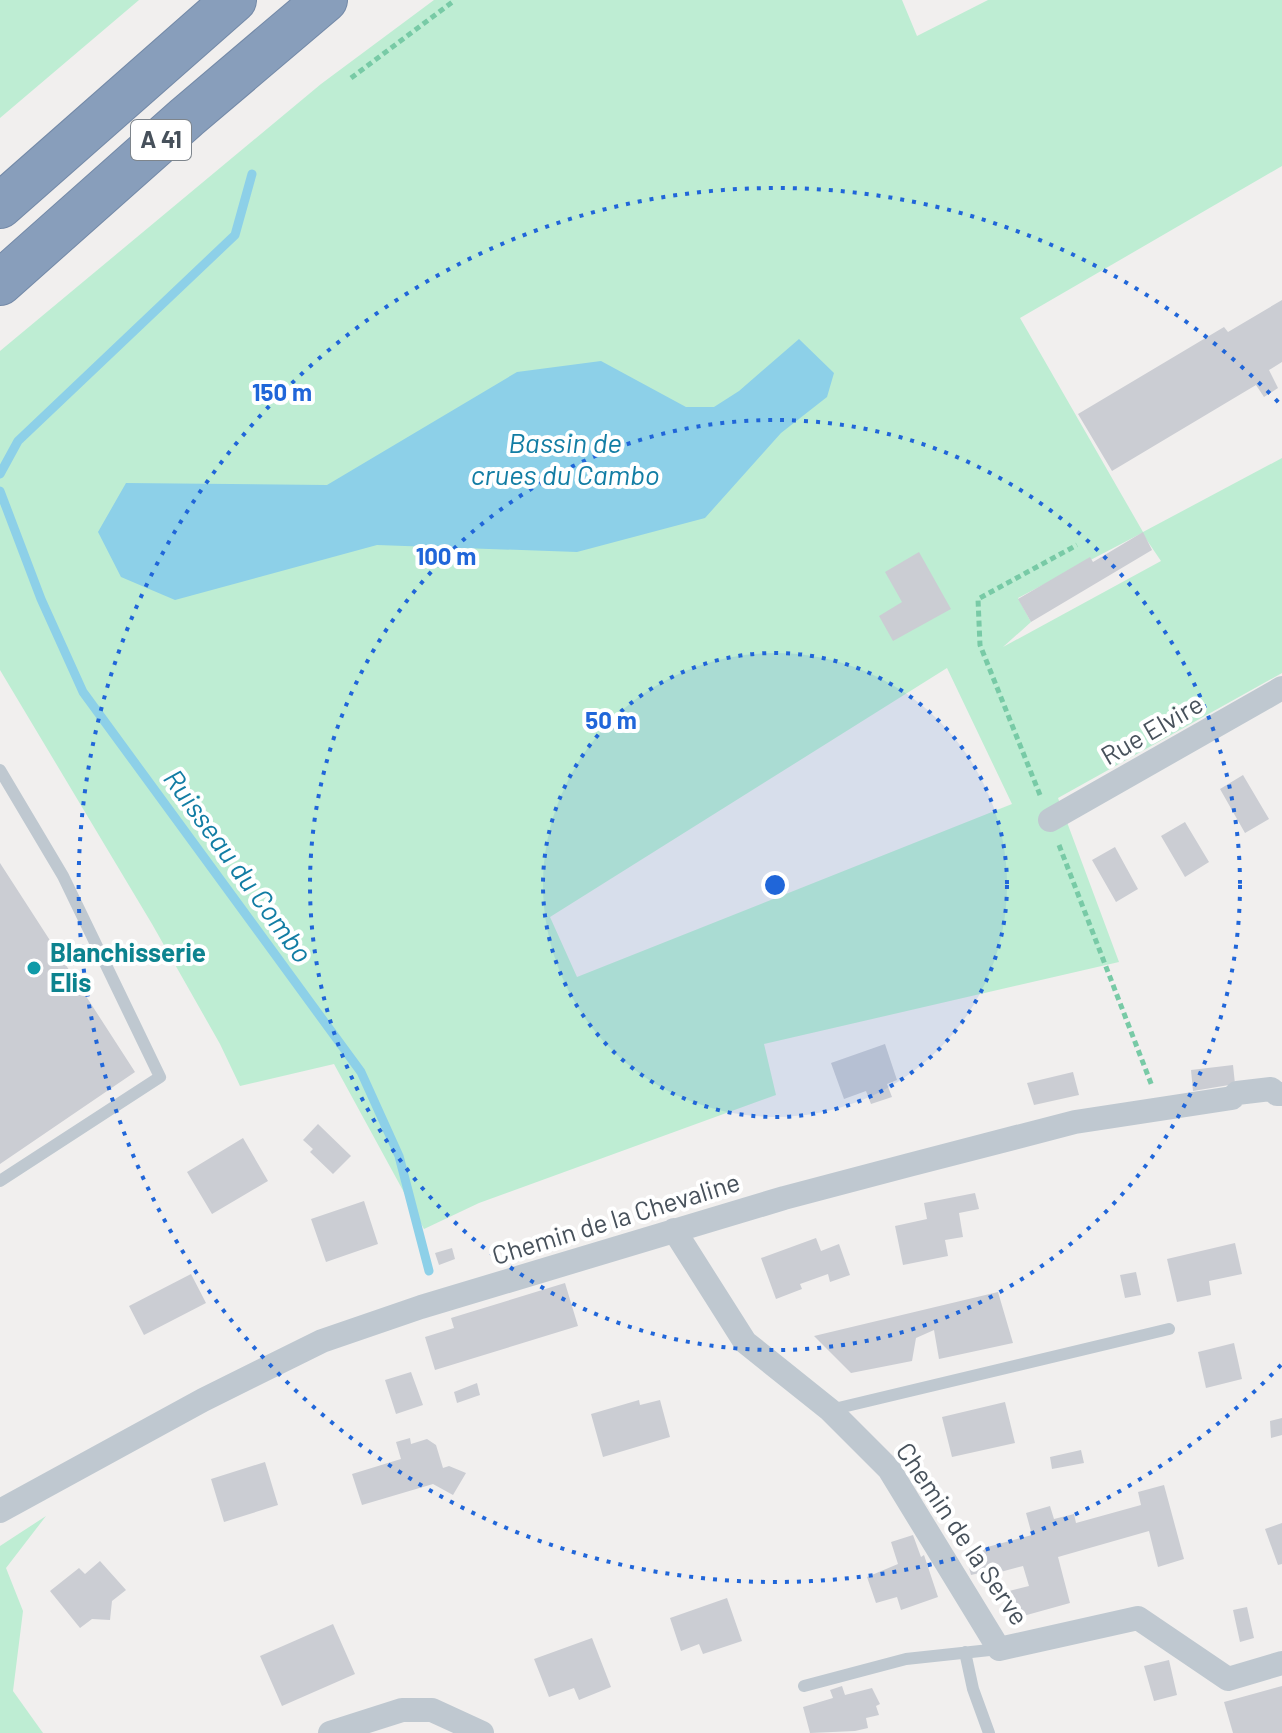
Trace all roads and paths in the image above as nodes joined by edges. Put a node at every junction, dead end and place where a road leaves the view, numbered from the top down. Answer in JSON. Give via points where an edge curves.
{"nodes":[{"id":1,"x":234,"y":0,"type":"edge"},
{"id":2,"x":325,"y":0,"type":"edge"},
{"id":3,"x":455,"y":0,"type":"edge"},
{"id":4,"x":351,"y":78,"type":"dead end"},
{"id":5,"x":0,"y":206,"type":"edge"},
{"id":6,"x":0,"y":283,"type":"edge"},
{"id":7,"x":1282,"y":688,"type":"edge"},
{"id":8,"x":0,"y":770,"type":"edge"},
{"id":9,"x":1050,"y":820,"type":"dead end"},
{"id":10,"x":1282,"y":1094,"type":"edge"},
{"id":11,"x":0,"y":1181,"type":"edge"},
{"id":12,"x":674,"y":1230,"type":"junction"},
{"id":13,"x":1169,"y":1329,"type":"dead end"},
{"id":14,"x":830,"y":1410,"type":"junction"},
{"id":15,"x":0,"y":1511,"type":"edge"},
{"id":16,"x":999,"y":1649,"type":"junction"},
{"id":17,"x":965,"y":1652,"type":"junction"},
{"id":18,"x":1282,"y":1663,"type":"edge"},
{"id":19,"x":804,"y":1686,"type":"dead end"},
{"id":20,"x":330,"y":1733,"type":"edge"},
{"id":21,"x":482,"y":1733,"type":"edge"},
{"id":22,"x":989,"y":1733,"type":"edge"}],
"edges":[{"from":1,"to":5,"type":"highway","number":"A 41"},
{"from":2,"to":6,"type":"highway","number":"A 41"},
{"from":3,"to":4,"type":"path"},
{"from":7,"to":9,"type":"street","name":"Rue Elvire"},
{"from":8,"to":11,"type":"lane","via":[[63,876],[160,1077]]},
{"from":10,"to":12,"type":"street","name":"Chemin de la Chevaline","via":[[1271,1089],[1237,1093],[1232,1098],[1075,1122]]},
{"from":12,"to":14,"type":"street","name":"Chemin de la Serve","via":[[745,1342]]},
{"from":12,"to":15,"type":"street","name":"Chemin de la Chevaline","via":[[322,1341]]},
{"from":13,"to":14,"type":"lane"},
{"from":14,"to":16,"type":"street","name":"Chemin de la Serve","via":[[889,1469]]},
{"from":16,"to":17,"type":"lane"},
{"from":16,"to":18,"type":"street","name":"Chemin de la Serve","via":[[1138,1618],[1228,1679]]},
{"from":17,"to":19,"type":"lane","via":[[906,1659]]},
{"from":17,"to":22,"type":"lane"},
{"from":20,"to":21,"type":"street","via":[[402,1710],[432,1710]]}]}
